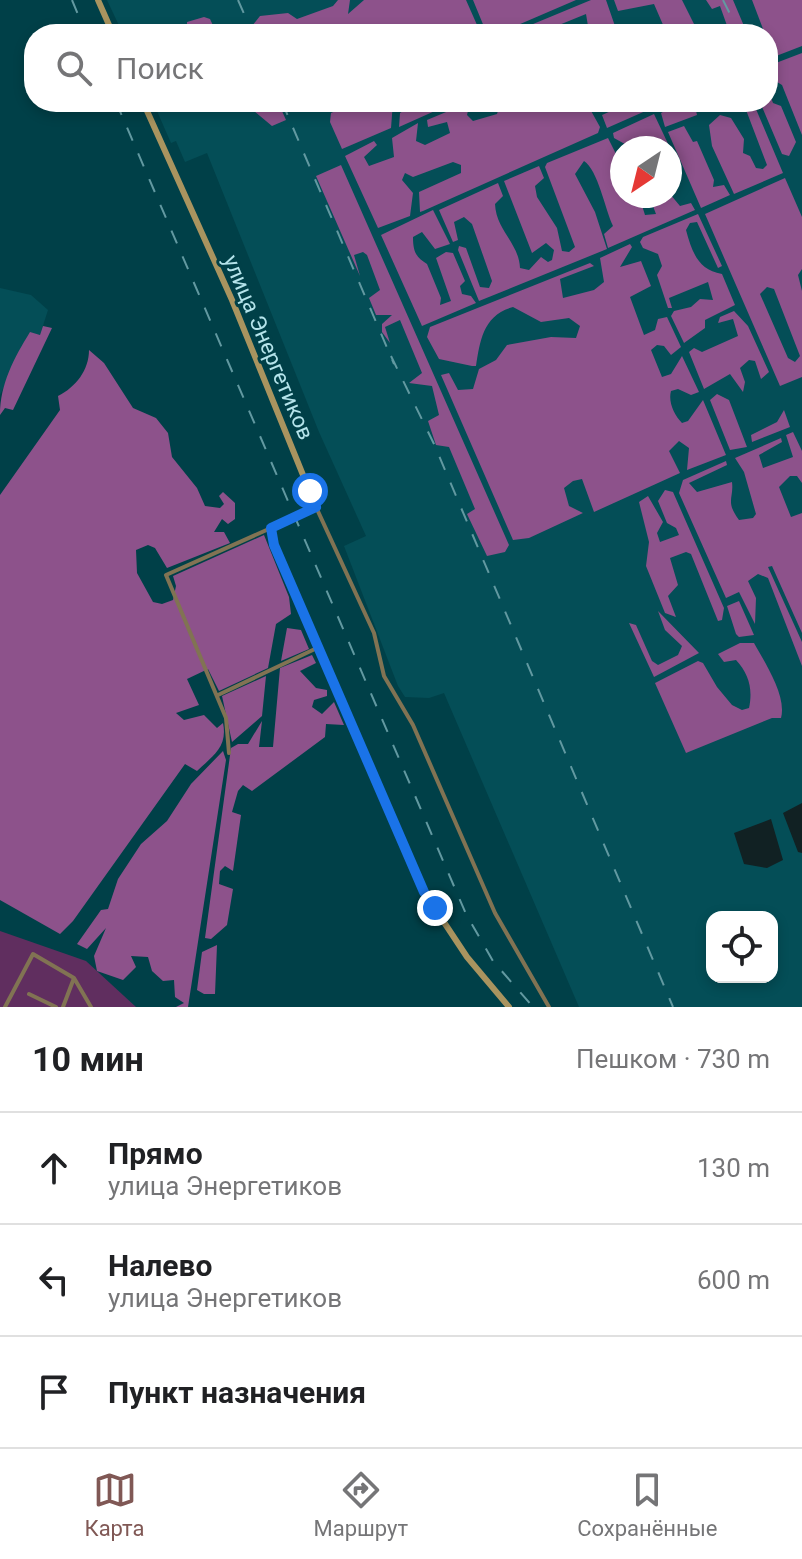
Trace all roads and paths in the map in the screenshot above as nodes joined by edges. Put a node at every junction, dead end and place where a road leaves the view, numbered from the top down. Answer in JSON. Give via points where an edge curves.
{"nodes":[{"id":1,"x":98,"y":0,"type":"edge"},
{"id":2,"x":109,"y":24,"type":"edge"},
{"id":3,"x":147,"y":112,"type":"edge"},
{"id":4,"x":316,"y":507,"type":"junction"},
{"id":5,"x":271,"y":528,"type":"junction"},
{"id":6,"x":317,"y":648,"type":"junction"},
{"id":7,"x":218,"y":695,"type":"junction"},
{"id":8,"x":229,"y":753,"type":"dead end"},
{"id":9,"x":74,"y":978,"type":"junction"},
{"id":10,"x":29,"y":994,"type":"dead end"},
{"id":11,"x":5,"y":1007,"type":"edge"},
{"id":12,"x":56,"y":1007,"type":"edge"},
{"id":13,"x":63,"y":1007,"type":"edge"},
{"id":14,"x":91,"y":1007,"type":"edge"},
{"id":15,"x":509,"y":1007,"type":"edge"},
{"id":16,"x":549,"y":1007,"type":"edge"}],
"edges":[{"from":1,"to":2,"type":"street"},
{"from":3,"to":4,"type":"street","name":"улица Энергетиков"},
{"from":4,"to":5,"type":"street"},
{"from":4,"to":16,"type":"street","via":[[374,633],[384,676],[413,725],[495,913]]},
{"from":5,"to":6,"type":"street"},
{"from":5,"to":7,"type":"street","via":[[166,575]]},
{"from":6,"to":7,"type":"street"},
{"from":6,"to":15,"type":"street","via":[[424,892],[467,957]]},
{"from":7,"to":8,"type":"street"},
{"from":9,"to":11,"type":"street","via":[[33,954]]},
{"from":9,"to":13,"type":"street"},
{"from":9,"to":14,"type":"street"},
{"from":10,"to":12,"type":"street"}]}
